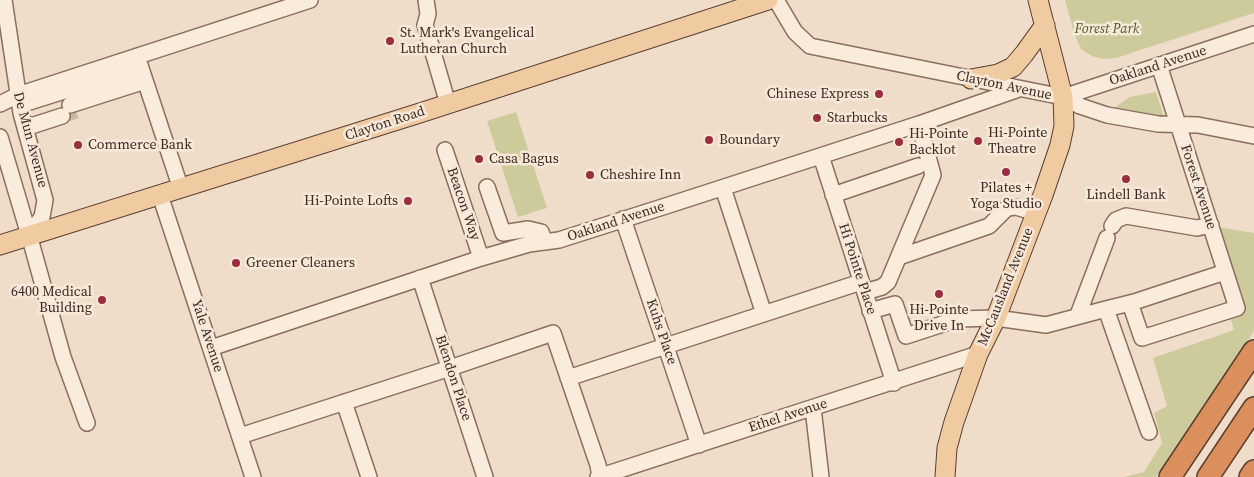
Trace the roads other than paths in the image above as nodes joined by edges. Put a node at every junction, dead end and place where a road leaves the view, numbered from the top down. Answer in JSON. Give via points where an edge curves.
{"nodes":[{"id":1,"x":4,"y":0,"type":"edge"},
{"id":2,"x":310,"y":0,"type":"edge"},
{"id":3,"x":426,"y":0,"type":"edge"},
{"id":4,"x":768,"y":0,"type":"edge"},
{"id":5,"x":776,"y":0,"type":"edge"},
{"id":6,"x":1038,"y":0,"type":"edge"},
{"id":7,"x":744,"y":4,"type":"edge"},
{"id":8,"x":1045,"y":24,"type":"junction"},
{"id":9,"x":1254,"y":34,"type":"edge"},
{"id":10,"x":1159,"y":66,"type":"junction"},
{"id":11,"x":142,"y":73,"type":"junction"},
{"id":12,"x":971,"y":79,"type":"junction"},
{"id":13,"x":1019,"y":89,"type":"junction"},
{"id":14,"x":1063,"y":98,"type":"junction"},
{"id":15,"x":0,"y":104,"type":"edge"},
{"id":16,"x":448,"y":104,"type":"junction"},
{"id":17,"x":21,"y":112,"type":"junction"},
{"id":18,"x":918,"y":124,"type":"junction"},
{"id":19,"x":1178,"y":124,"type":"junction"},
{"id":20,"x":1254,"y":136,"type":"edge"},
{"id":21,"x":0,"y":137,"type":"edge"},
{"id":22,"x":445,"y":150,"type":"dead end"},
{"id":23,"x":821,"y":156,"type":"junction"},
{"id":24,"x":918,"y":166,"type":"dead end"},
{"id":25,"x":487,"y":187,"type":"dead end"},
{"id":26,"x":723,"y":188,"type":"junction"},
{"id":27,"x":181,"y":189,"type":"junction"},
{"id":28,"x":160,"y":195,"type":"junction"},
{"id":29,"x":833,"y":195,"type":"junction"},
{"id":30,"x":1036,"y":213,"type":"junction"},
{"id":31,"x":623,"y":219,"type":"junction"},
{"id":32,"x":1211,"y":225,"type":"junction"},
{"id":33,"x":30,"y":235,"type":"junction"},
{"id":34,"x":545,"y":242,"type":"junction"},
{"id":35,"x":0,"y":245,"type":"edge"},
{"id":36,"x":899,"y":256,"type":"junction"},
{"id":37,"x":482,"y":258,"type":"junction"},
{"id":38,"x":1225,"y":272,"type":"junction"},
{"id":39,"x":420,"y":278,"type":"junction"},
{"id":40,"x":863,"y":287,"type":"junction"},
{"id":41,"x":1130,"y":303,"type":"junction"},
{"id":42,"x":1106,"y":309,"type":"junction"},
{"id":43,"x":870,"y":311,"type":"junction"},
{"id":44,"x":764,"y":314,"type":"junction"},
{"id":45,"x":1078,"y":315,"type":"junction"},
{"id":46,"x":996,"y":318,"type":"junction"},
{"id":47,"x":666,"y":347,"type":"junction"},
{"id":48,"x":211,"y":348,"type":"junction"},
{"id":49,"x":1254,"y":351,"type":"edge"},
{"id":50,"x":978,"y":354,"type":"junction"},
{"id":51,"x":450,"y":368,"type":"junction"},
{"id":52,"x":568,"y":378,"type":"junction"},
{"id":53,"x":894,"y":383,"type":"junction"},
{"id":54,"x":344,"y":402,"type":"junction"},
{"id":55,"x":813,"y":408,"type":"junction"},
{"id":56,"x":1254,"y":408,"type":"edge"},
{"id":57,"x":87,"y":423,"type":"dead end"},
{"id":58,"x":1149,"y":432,"type":"dead end"},
{"id":59,"x":240,"y":436,"type":"junction"},
{"id":60,"x":699,"y":445,"type":"junction"},
{"id":61,"x":1254,"y":471,"type":"edge"},
{"id":62,"x":254,"y":477,"type":"edge"},
{"id":63,"x":369,"y":477,"type":"edge"},
{"id":64,"x":486,"y":477,"type":"edge"},
{"id":65,"x":599,"y":477,"type":"edge"},
{"id":66,"x":821,"y":477,"type":"edge"},
{"id":67,"x":945,"y":477,"type":"edge"},
{"id":68,"x":1170,"y":477,"type":"edge"},
{"id":69,"x":1208,"y":477,"type":"edge"},
{"id":70,"x":1250,"y":477,"type":"edge"}],
"edges":[{"from":1,"to":17,"type":"street","name":"De Mun Avenue"},
{"from":2,"to":11,"type":"street"},
{"from":3,"to":16,"type":"street","via":[[428,14],[424,25]]},
{"from":4,"to":7,"type":"main road","name":"Clayton Road"},
{"from":5,"to":12,"type":"street","name":"Clayton Avenue","via":[[795,32],[810,46]]},
{"from":6,"to":8,"type":"main road","name":"McCausland Avenue"},
{"from":7,"to":16,"type":"main road","name":"Clayton Road"},
{"from":8,"to":12,"type":"main road","via":[[1013,67],[998,74]]},
{"from":8,"to":14,"type":"main road","name":"McCausland Avenue"},
{"from":9,"to":10,"type":"street","name":"Oakland Avenue"},
{"from":10,"to":14,"type":"street","name":"Oakland Avenue"},
{"from":10,"to":19,"type":"street","name":"Forest Avenue"},
{"from":11,"to":17,"type":"street"},
{"from":11,"to":17,"type":"street","via":[[63,107]]},
{"from":11,"to":27,"type":"street"},
{"from":12,"to":13,"type":"street","name":"Clayton Avenue"},
{"from":13,"to":14,"type":"street","name":"Clayton Avenue"},
{"from":13,"to":18,"type":"street","name":"Oakland Avenue"},
{"from":14,"to":19,"type":"street","name":"Clayton Avenue","via":[[1107,114],[1158,124]]},
{"from":14,"to":30,"type":"main road","name":"McCausland Avenue","via":[[1064,126],[1060,145]]},
{"from":15,"to":17,"type":"street"},
{"from":16,"to":27,"type":"main road","name":"Clayton Road"},
{"from":17,"to":33,"type":"street","name":"De Mun Avenue","via":[[45,200],[42,217]]},
{"from":18,"to":23,"type":"street","name":"Oakland Avenue"},
{"from":18,"to":36,"type":"street","via":[[932,175]]},
{"from":19,"to":20,"type":"street","name":"Clayton Avenue"},
{"from":19,"to":32,"type":"street","name":"Forest Avenue"},
{"from":21,"to":33,"type":"street","name":"De Mun Avenue"},
{"from":22,"to":37,"type":"street","name":"Beacon Way"},
{"from":23,"to":26,"type":"street","name":"Oakland Avenue"},
{"from":23,"to":29,"type":"street","name":"Hi Pointe Place"},
{"from":24,"to":29,"type":"street"},
{"from":25,"to":34,"type":"street","via":[[503,233],[528,229],[541,232]]},
{"from":26,"to":31,"type":"street","name":"Oakland Avenue"},
{"from":26,"to":44,"type":"street"},
{"from":27,"to":28,"type":"main road","name":"Clayton Road"},
{"from":28,"to":33,"type":"main road","name":"Clayton Road"},
{"from":28,"to":48,"type":"street","name":"Yale Avenue"},
{"from":29,"to":40,"type":"street","name":"Hi Pointe Place"},
{"from":30,"to":36,"type":"street","via":[[1016,207],[1007,208],[989,226]]},
{"from":30,"to":46,"type":"main road","name":"McCausland Avenue"},
{"from":31,"to":34,"type":"street","name":"Oakland Avenue"},
{"from":31,"to":47,"type":"street","name":"Kuhs Place"},
{"from":32,"to":38,"type":"street","name":"Forest Avenue"},
{"from":32,"to":45,"type":"street","via":[[1197,228],[1126,216],[1116,220]]},
{"from":33,"to":35,"type":"main road","name":"Clayton Road"},
{"from":33,"to":57,"type":"street","via":[[64,357]]},
{"from":34,"to":37,"type":"street","name":"Oakland Avenue"},
{"from":36,"to":40,"type":"street","via":[[888,282],[882,287]]},
{"from":37,"to":39,"type":"street","name":"Oakland Avenue"},
{"from":38,"to":41,"type":"street"},
{"from":38,"to":41,"type":"street","name":"Forest Avenue","via":[[1237,308],[1142,338]]},
{"from":39,"to":48,"type":"street","name":"Oakland Avenue"},
{"from":39,"to":51,"type":"street","name":"Blendon Place"},
{"from":40,"to":43,"type":"street","name":"Hi Pointe Place"},
{"from":40,"to":44,"type":"street"},
{"from":41,"to":42,"type":"street"},
{"from":42,"to":45,"type":"street"},
{"from":42,"to":58,"type":"street"},
{"from":43,"to":46,"type":"street","via":[[895,304],[906,336],[958,319]]},
{"from":43,"to":53,"type":"street","name":"Hi Pointe Place"},
{"from":44,"to":47,"type":"street"},
{"from":45,"to":46,"type":"street","via":[[1043,325]]},
{"from":46,"to":50,"type":"main road","name":"McCausland Avenue"},
{"from":47,"to":52,"type":"street"},
{"from":47,"to":60,"type":"street","name":"Kuhs Place"},
{"from":48,"to":59,"type":"street","name":"Yale Avenue"},
{"from":49,"to":68,"type":"highway"},
{"from":50,"to":53,"type":"street","name":"Ethel Avenue"},
{"from":50,"to":67,"type":"main road","name":"McCausland Avenue","via":[[954,422]]},
{"from":51,"to":52,"type":"street","via":[[553,333]]},
{"from":51,"to":54,"type":"street"},
{"from":51,"to":64,"type":"street","name":"Blendon Place"},
{"from":52,"to":65,"type":"street","via":[[598,465]]},
{"from":53,"to":55,"type":"street","name":"Ethel Avenue"},
{"from":54,"to":59,"type":"street"},
{"from":54,"to":63,"type":"street"},
{"from":55,"to":60,"type":"street","name":"Ethel Avenue"},
{"from":55,"to":66,"type":"street"},
{"from":56,"to":69,"type":"highway"},
{"from":59,"to":62,"type":"street","name":"Yale Avenue"},
{"from":60,"to":65,"type":"street","name":"Ethel Avenue"},
{"from":61,"to":70,"type":"highway"}]}
